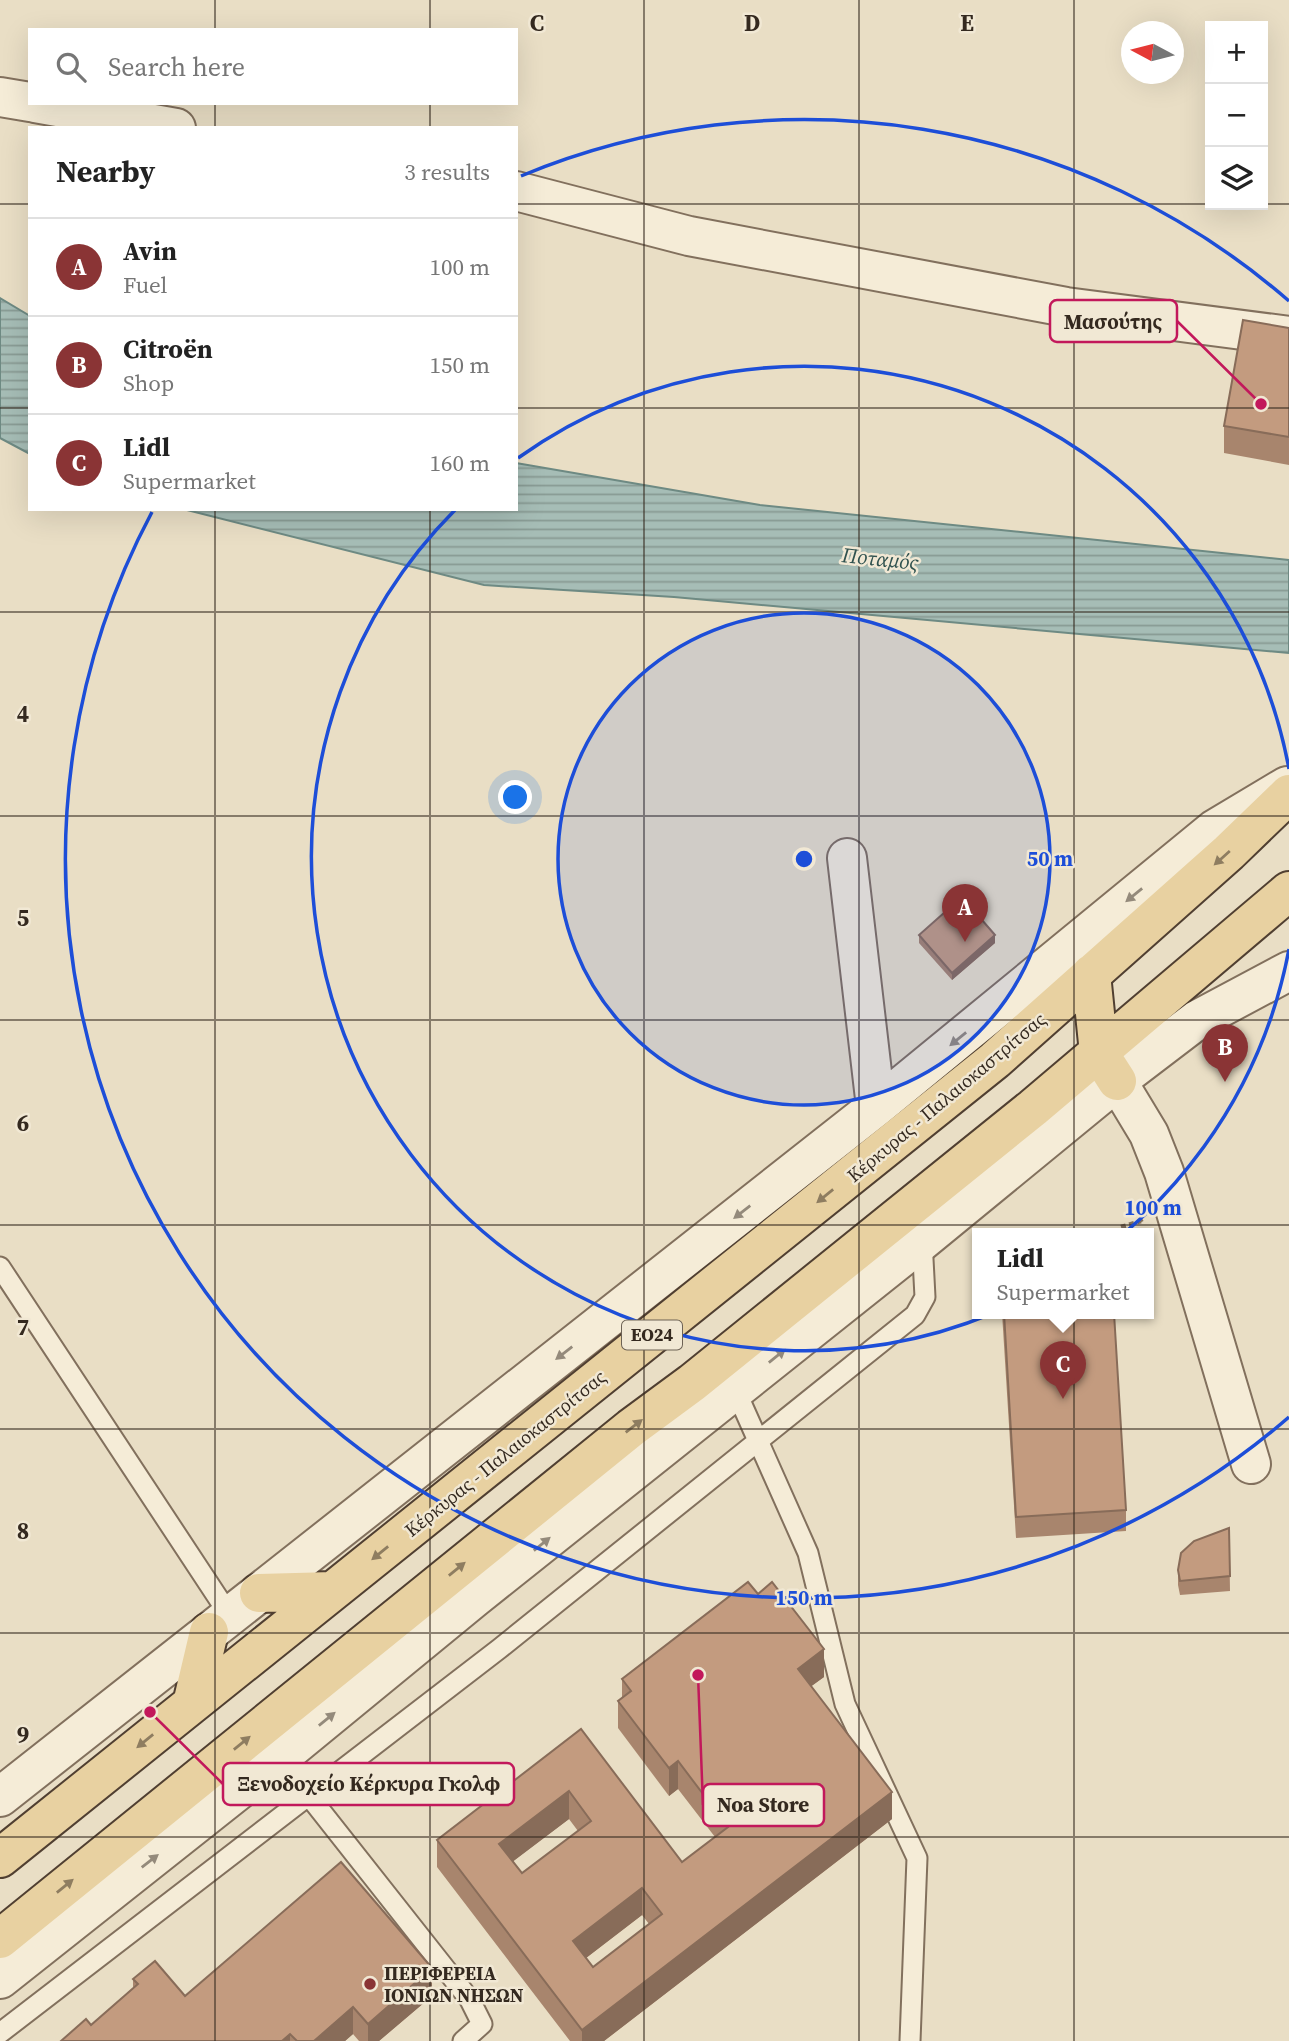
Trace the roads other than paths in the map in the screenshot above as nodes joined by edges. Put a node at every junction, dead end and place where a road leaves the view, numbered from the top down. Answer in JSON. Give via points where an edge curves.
{"nodes":[{"id":1,"x":0,"y":97,"type":"edge"},
{"id":2,"x":28,"y":102,"type":"edge"},
{"id":3,"x":46,"y":105,"type":"edge"},
{"id":4,"x":165,"y":126,"type":"edge"},
{"id":5,"x":518,"y":192,"type":"edge"},
{"id":6,"x":1289,"y":336,"type":"edge"},
{"id":7,"x":1289,"y":785,"type":"edge"},
{"id":8,"x":1289,"y":794,"type":"edge"},
{"id":9,"x":847,"y":858,"type":"dead end"},
{"id":10,"x":1289,"y":891,"type":"edge"},
{"id":11,"x":1289,"y":971,"type":"edge"},
{"id":12,"x":1091,"y":974,"type":"junction"},
{"id":13,"x":1108,"y":1067,"type":"junction"},
{"id":14,"x":876,"y":1107,"type":"junction"},
{"id":15,"x":919,"y":1200,"type":"junction"},
{"id":16,"x":922,"y":1241,"type":"junction"},
{"id":17,"x":0,"y":1267,"type":"edge"},
{"id":18,"x":736,"y":1389,"type":"junction"},
{"id":19,"x":758,"y":1441,"type":"junction"},
{"id":20,"x":1251,"y":1464,"type":"dead end"},
{"id":21,"x":333,"y":1591,"type":"junction"},
{"id":22,"x":233,"y":1614,"type":"junction"},
{"id":23,"x":299,"y":1697,"type":"junction"},
{"id":24,"x":192,"y":1704,"type":"junction"},
{"id":25,"x":279,"y":1758,"type":"junction"},
{"id":26,"x":309,"y":1796,"type":"junction"},
{"id":27,"x":0,"y":1797,"type":"edge"},
{"id":28,"x":0,"y":1858,"type":"edge"},
{"id":29,"x":0,"y":1939,"type":"edge"},
{"id":30,"x":0,"y":1979,"type":"edge"},
{"id":31,"x":0,"y":2033,"type":"edge"},
{"id":32,"x":483,"y":2033,"type":"edge"},
{"id":33,"x":463,"y":2041,"type":"edge"},
{"id":34,"x":910,"y":2041,"type":"edge"}],
"edges":[{"from":1,"to":2,"type":"street"},
{"from":3,"to":4,"type":"street"},
{"from":5,"to":6,"type":"street","via":[[689,236],[1053,304]]},
{"from":7,"to":14,"type":"street","one_way":true,"via":[[1215,829]]},
{"from":8,"to":12,"type":"main road","name":"Κέρκυρας - Παλαιοκαστρίτσας","number":"ΕΟ24","one_way":true},
{"from":9,"to":14,"type":"street"},
{"from":10,"to":13,"type":"main road"},
{"from":11,"to":13,"type":"street"},
{"from":12,"to":13,"type":"main road"},
{"from":12,"to":21,"type":"main road","name":"Κέρκυρας - Παλαιοκαστρίτσας","number":"ΕΟ24","one_way":true,"via":[[995,1060]]},
{"from":13,"to":15,"type":"main road"},
{"from":13,"to":16,"type":"street"},
{"from":13,"to":20,"type":"street","via":[[1149,1135],[1164,1172]]},
{"from":14,"to":22,"type":"street","one_way":true},
{"from":15,"to":16,"type":"lane"},
{"from":23,"to":15,"type":"main road","one_way":true},
{"from":18,"to":16,"type":"street","one_way":true},
{"from":16,"to":19,"type":"lane","via":[[925,1290],[919,1310]]},
{"from":17,"to":22,"type":"lane"},
{"from":18,"to":19,"type":"lane"},
{"from":25,"to":18,"type":"street","one_way":true},
{"from":19,"to":26,"type":"lane"},
{"from":19,"to":34,"type":"lane","via":[[808,1553],[845,1704],[917,1858]]},
{"from":21,"to":22,"type":"main road"},
{"from":21,"to":24,"type":"main road","name":"Κέρκυρας - Παλαιοκαστρίτσας","number":"ΕΟ24"},
{"from":22,"to":24,"type":"main road"},
{"from":22,"to":27,"type":"street"},
{"from":23,"to":25,"type":"lane"},
{"from":29,"to":23,"type":"main road","one_way":true},
{"from":24,"to":28,"type":"main road","name":"Κέρκυρας - Παλαιοκαστρίτσας","number":"ΕΟ24","one_way":true},
{"from":25,"to":26,"type":"lane"},
{"from":30,"to":25,"type":"street","one_way":true},
{"from":26,"to":31,"type":"lane"},
{"from":26,"to":32,"type":"lane","via":[[455,1979],[470,2000]]},
{"from":32,"to":33,"type":"lane"}]}
